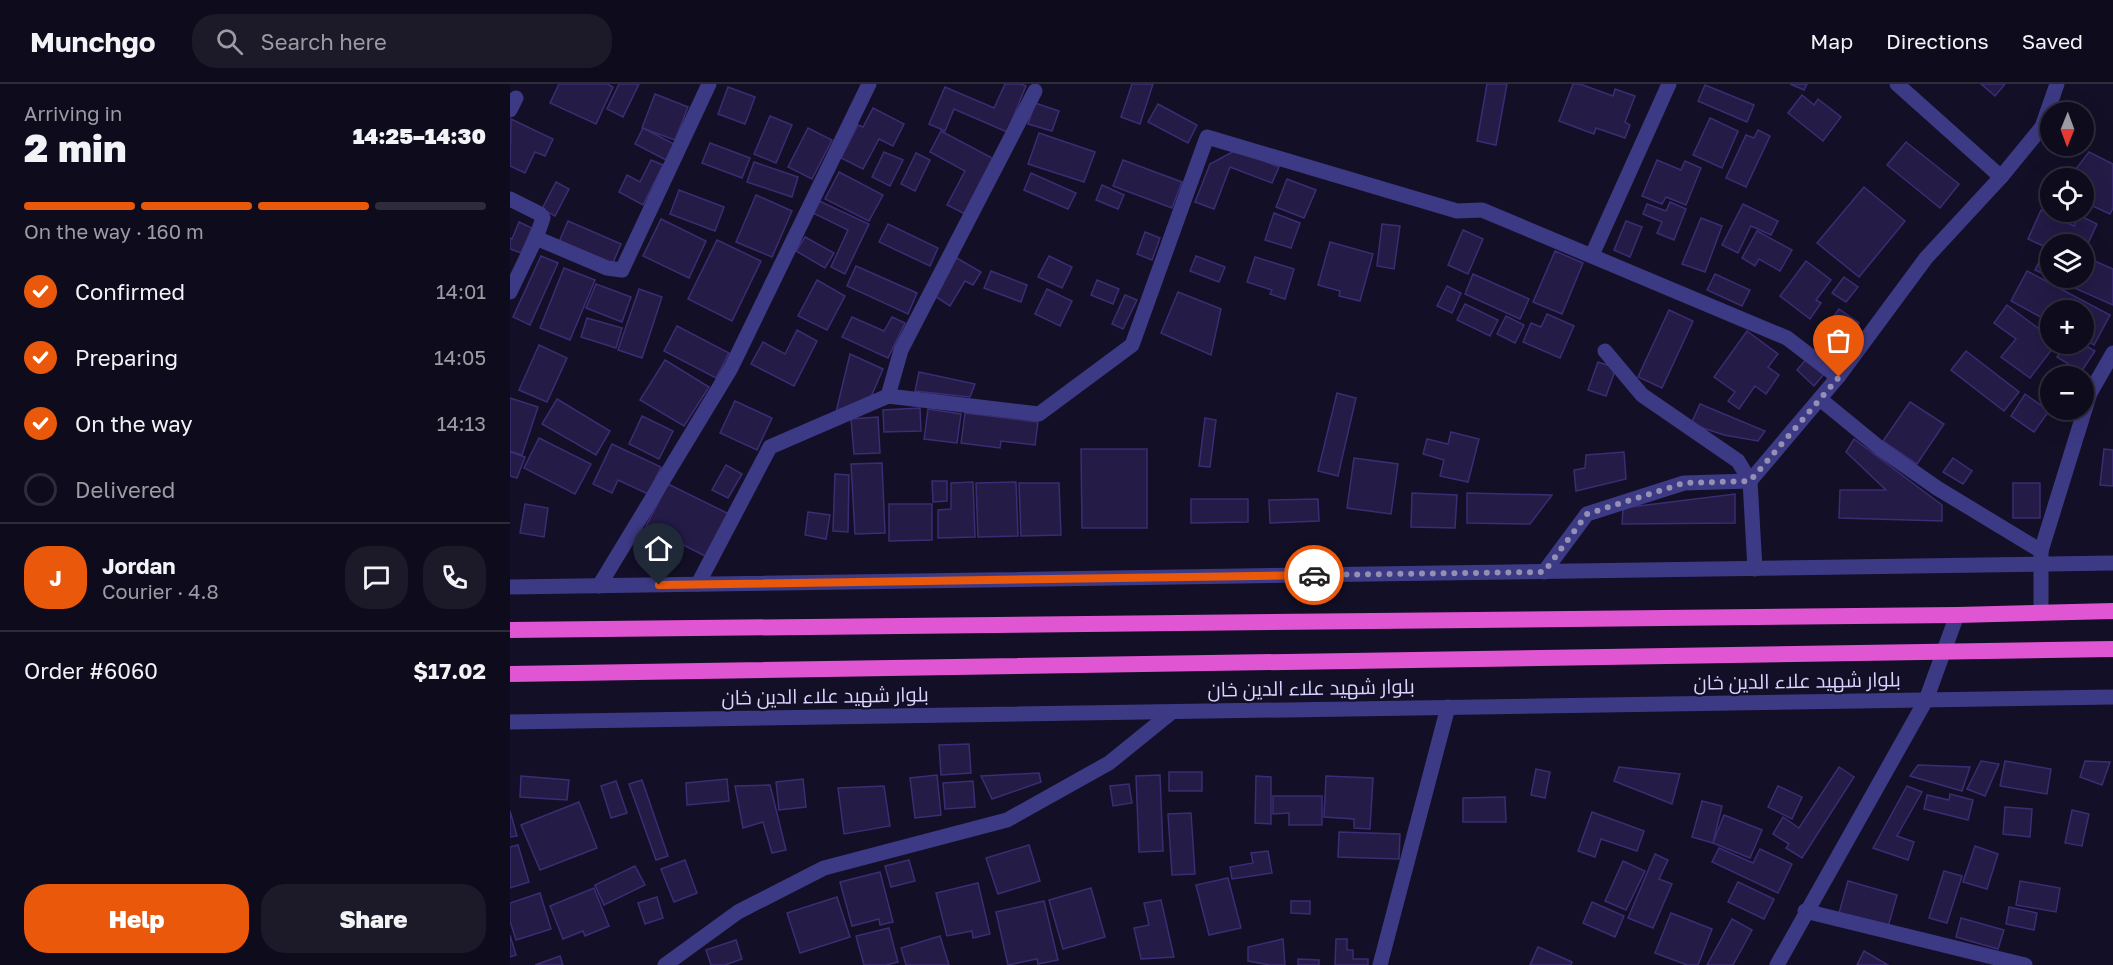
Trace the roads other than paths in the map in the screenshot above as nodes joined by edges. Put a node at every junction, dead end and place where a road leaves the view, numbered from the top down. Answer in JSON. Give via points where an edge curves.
{"nodes":[{"id":1,"x":709,"y":84,"type":"edge"},
{"id":2,"x":869,"y":84,"type":"edge"},
{"id":3,"x":1669,"y":84,"type":"edge"},
{"id":4,"x":1897,"y":84,"type":"edge"},
{"id":5,"x":2057,"y":84,"type":"edge"},
{"id":6,"x":1035,"y":91,"type":"dead end"},
{"id":7,"x":2001,"y":177,"type":"junction"},
{"id":8,"x":510,"y":199,"type":"edge"},
{"id":9,"x":536,"y":238,"type":"junction"},
{"id":10,"x":1592,"y":255,"type":"junction"},
{"id":11,"x":510,"y":292,"type":"edge"},
{"id":12,"x":1605,"y":351,"type":"dead end"},
{"id":13,"x":2113,"y":353,"type":"edge"},
{"id":14,"x":1839,"y":377,"type":"junction"},
{"id":15,"x":888,"y":396,"type":"junction"},
{"id":16,"x":1820,"y":399,"type":"junction"},
{"id":17,"x":1750,"y":481,"type":"junction"},
{"id":18,"x":2041,"y":558,"type":"junction"},
{"id":19,"x":2113,"y":563,"type":"edge"},
{"id":20,"x":1755,"y":569,"type":"junction"},
{"id":21,"x":1544,"y":572,"type":"junction"},
{"id":22,"x":698,"y":584,"type":"junction"},
{"id":23,"x":599,"y":586,"type":"junction"},
{"id":24,"x":510,"y":587,"type":"edge"},
{"id":25,"x":2113,"y":611,"type":"edge"},
{"id":26,"x":2041,"y":612,"type":"junction"},
{"id":27,"x":1957,"y":615,"type":"junction"},
{"id":28,"x":510,"y":630,"type":"edge"},
{"id":29,"x":2113,"y":649,"type":"edge"},
{"id":30,"x":1944,"y":652,"type":"junction"},
{"id":31,"x":510,"y":674,"type":"edge"},
{"id":32,"x":2113,"y":697,"type":"edge"},
{"id":33,"x":1926,"y":700,"type":"junction"},
{"id":34,"x":1448,"y":707,"type":"junction"},
{"id":35,"x":1172,"y":711,"type":"junction"},
{"id":36,"x":510,"y":722,"type":"edge"},
{"id":37,"x":1805,"y":911,"type":"junction"},
{"id":38,"x":665,"y":965,"type":"edge"},
{"id":39,"x":1380,"y":965,"type":"edge"},
{"id":40,"x":1777,"y":965,"type":"edge"},
{"id":41,"x":2025,"y":965,"type":"edge"}],
"edges":[{"from":1,"to":9,"type":"street","via":[[622,270],[607,268]]},
{"from":2,"to":23,"type":"street","via":[[731,368]]},
{"from":3,"to":10,"type":"street"},
{"from":4,"to":7,"type":"street"},
{"from":5,"to":7,"type":"street","via":[[2042,127]]},
{"from":6,"to":15,"type":"street","via":[[901,350]]},
{"from":7,"to":14,"type":"street","via":[[1926,258]]},
{"from":8,"to":9,"type":"street","via":[[543,218]]},
{"from":9,"to":11,"type":"street"},
{"from":10,"to":14,"type":"street","via":[[1787,338]]},
{"from":10,"to":15,"type":"street","via":[[1482,210],[1457,211],[1207,137],[1132,345],[1039,414]]},
{"from":12,"to":17,"type":"street","via":[[1642,395],[1738,461]]},
{"from":13,"to":18,"type":"street","via":[[2090,393]]},
{"from":14,"to":16,"type":"street"},
{"from":15,"to":22,"type":"street","via":[[770,447]]},
{"from":16,"to":17,"type":"street"},
{"from":16,"to":18,"type":"street","via":[[1881,449]]},
{"from":17,"to":20,"type":"street"},
{"from":17,"to":21,"type":"street","via":[[1684,483],[1587,514]]},
{"from":18,"to":19,"type":"street"},
{"from":18,"to":20,"type":"street"},
{"from":18,"to":26,"type":"street"},
{"from":20,"to":21,"type":"street"},
{"from":21,"to":22,"type":"street"},
{"from":22,"to":23,"type":"street"},
{"from":23,"to":24,"type":"street"},
{"from":25,"to":26,"type":"highway"},
{"from":26,"to":27,"type":"highway"},
{"from":27,"to":28,"type":"highway"},
{"from":27,"to":30,"type":"street"},
{"from":29,"to":30,"type":"highway"},
{"from":30,"to":31,"type":"highway"},
{"from":30,"to":33,"type":"street"},
{"from":32,"to":33,"type":"street","name":"بلوار شهید علاء الدین خان"},
{"from":33,"to":34,"type":"street","name":"بلوار شهید علاء الدین خان"},
{"from":33,"to":37,"type":"street"},
{"from":34,"to":35,"type":"street","name":"بلوار شهید علاء الدین خان"},
{"from":34,"to":39,"type":"street"},
{"from":35,"to":36,"type":"street","name":"بلوار شهید علاء الدین خان"},
{"from":35,"to":38,"type":"street","via":[[1109,763],[1007,820],[824,868],[738,912]]},
{"from":37,"to":40,"type":"street"},
{"from":37,"to":41,"type":"street"}]}
